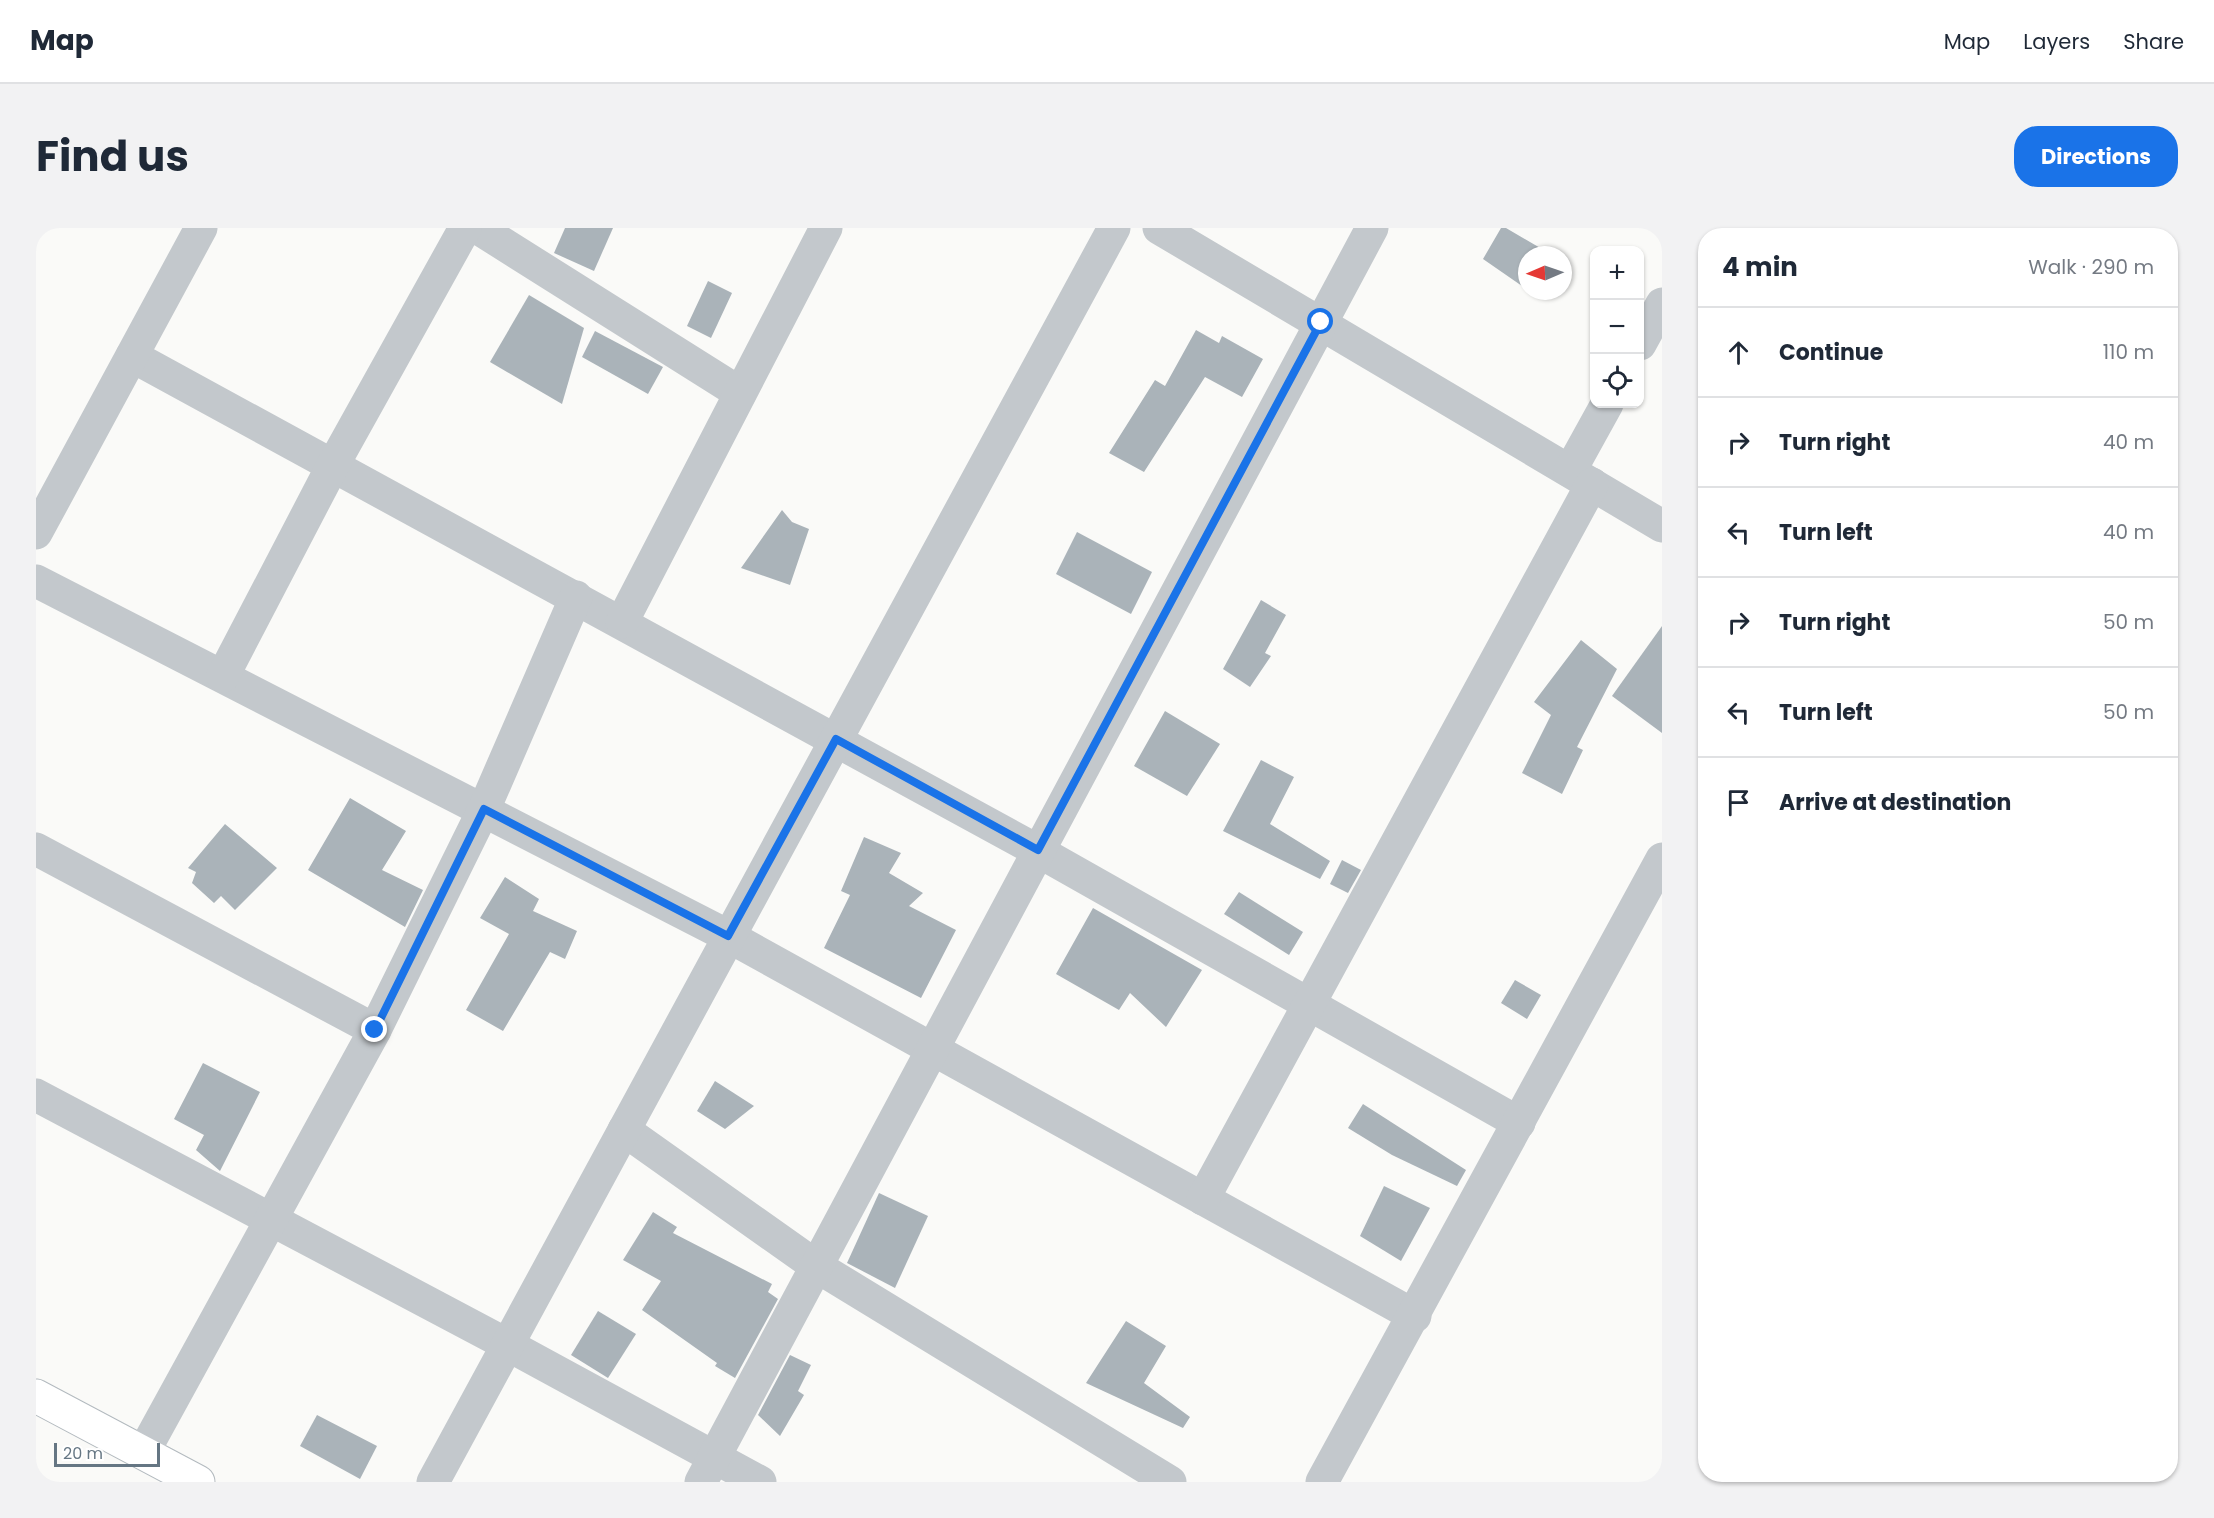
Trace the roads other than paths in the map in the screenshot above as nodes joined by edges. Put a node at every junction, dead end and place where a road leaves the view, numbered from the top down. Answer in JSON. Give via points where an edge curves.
{"nodes":[{"id":1,"x":201,"y":228,"type":"edge"},
{"id":2,"x":465,"y":228,"type":"edge"},
{"id":3,"x":478,"y":228,"type":"edge"},
{"id":4,"x":826,"y":228,"type":"edge"},
{"id":5,"x":1114,"y":228,"type":"edge"},
{"id":6,"x":1159,"y":228,"type":"edge"},
{"id":7,"x":1372,"y":228,"type":"edge"},
{"id":8,"x":1662,"y":304,"type":"edge"},
{"id":9,"x":1321,"y":322,"type":"junction"},
{"id":10,"x":1644,"y":337,"type":"edge"},
{"id":11,"x":132,"y":356,"type":"junction"},
{"id":12,"x":740,"y":393,"type":"junction"},
{"id":13,"x":1606,"y":408,"type":"edge"},
{"id":14,"x":332,"y":467,"type":"junction"},
{"id":15,"x":1581,"y":477,"type":"junction"},
{"id":16,"x":1662,"y":526,"type":"edge"},
{"id":17,"x":36,"y":533,"type":"edge"},
{"id":18,"x":36,"y":581,"type":"edge"},
{"id":19,"x":576,"y":597,"type":"junction"},
{"id":20,"x":622,"y":622,"type":"junction"},
{"id":21,"x":223,"y":676,"type":"junction"},
{"id":22,"x":836,"y":739,"type":"junction"},
{"id":23,"x":484,"y":809,"type":"junction"},
{"id":24,"x":36,"y":849,"type":"edge"},
{"id":25,"x":1038,"y":850,"type":"junction"},
{"id":26,"x":1662,"y":859,"type":"edge"},
{"id":27,"x":728,"y":936,"type":"junction"},
{"id":28,"x":1309,"y":1004,"type":"junction"},
{"id":29,"x":375,"y":1030,"type":"junction"},
{"id":30,"x":932,"y":1049,"type":"junction"},
{"id":31,"x":36,"y":1095,"type":"edge"},
{"id":32,"x":1519,"y":1124,"type":"junction"},
{"id":33,"x":624,"y":1130,"type":"junction"},
{"id":34,"x":1203,"y":1199,"type":"junction"},
{"id":35,"x":271,"y":1219,"type":"junction"},
{"id":36,"x":816,"y":1266,"type":"junction"},
{"id":37,"x":1415,"y":1316,"type":"junction"},
{"id":38,"x":508,"y":1344,"type":"junction"},
{"id":39,"x":36,"y":1396,"type":"edge"},
{"id":40,"x":144,"y":1453,"type":"junction"},
{"id":41,"x":707,"y":1469,"type":"edge"},
{"id":42,"x":198,"y":1482,"type":"edge"},
{"id":43,"x":433,"y":1482,"type":"edge"},
{"id":44,"x":760,"y":1482,"type":"edge"},
{"id":45,"x":1170,"y":1482,"type":"edge"},
{"id":46,"x":1322,"y":1482,"type":"edge"}],
"edges":[{"from":1,"to":11,"type":"street"},
{"from":2,"to":14,"type":"street"},
{"from":3,"to":12,"type":"street"},
{"from":4,"to":12,"type":"street"},
{"from":5,"to":22,"type":"street"},
{"from":6,"to":9,"type":"street"},
{"from":7,"to":9,"type":"street"},
{"from":8,"to":10,"type":"street"},
{"from":9,"to":15,"type":"street"},
{"from":9,"to":25,"type":"street"},
{"from":11,"to":14,"type":"street"},
{"from":11,"to":17,"type":"street"},
{"from":12,"to":20,"type":"street"},
{"from":13,"to":15,"type":"street"},
{"from":14,"to":19,"type":"street"},
{"from":14,"to":21,"type":"street"},
{"from":15,"to":16,"type":"street"},
{"from":15,"to":28,"type":"street"},
{"from":18,"to":21,"type":"street"},
{"from":19,"to":20,"type":"street"},
{"from":19,"to":23,"type":"street"},
{"from":20,"to":22,"type":"street"},
{"from":21,"to":23,"type":"street"},
{"from":22,"to":25,"type":"street"},
{"from":22,"to":27,"type":"street"},
{"from":23,"to":27,"type":"street"},
{"from":23,"to":29,"type":"street"},
{"from":24,"to":29,"type":"street"},
{"from":25,"to":28,"type":"street"},
{"from":25,"to":30,"type":"street"},
{"from":26,"to":32,"type":"street"},
{"from":27,"to":30,"type":"street"},
{"from":27,"to":33,"type":"street"},
{"from":28,"to":32,"type":"street"},
{"from":28,"to":34,"type":"street"},
{"from":29,"to":35,"type":"street"},
{"from":30,"to":34,"type":"street"},
{"from":30,"to":36,"type":"street"},
{"from":31,"to":35,"type":"street"},
{"from":32,"to":37,"type":"street"},
{"from":33,"to":36,"type":"street"},
{"from":33,"to":38,"type":"street"},
{"from":34,"to":37,"type":"street"},
{"from":35,"to":38,"type":"street"},
{"from":35,"to":40,"type":"street"},
{"from":36,"to":41,"type":"street"},
{"from":36,"to":45,"type":"street"},
{"from":37,"to":46,"type":"street"},
{"from":38,"to":41,"type":"street"},
{"from":38,"to":43,"type":"street"},
{"from":39,"to":40,"type":"street"},
{"from":40,"to":42,"type":"street"},
{"from":41,"to":44,"type":"street"}]}
